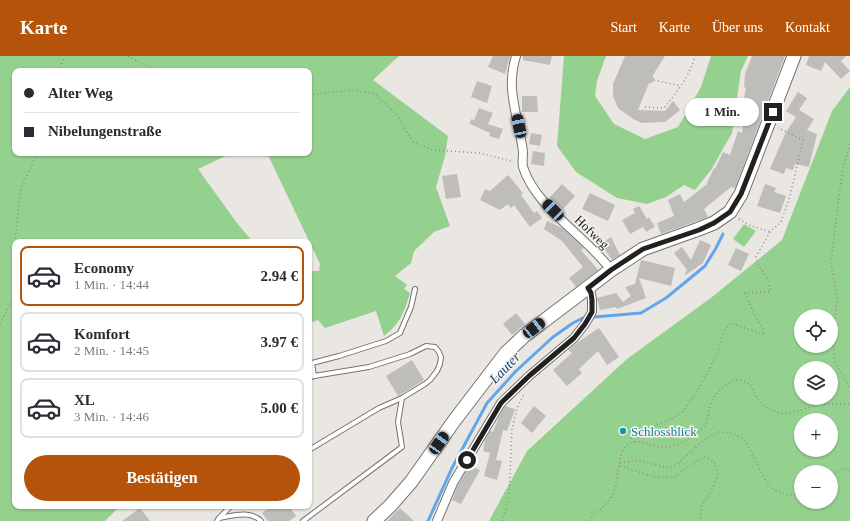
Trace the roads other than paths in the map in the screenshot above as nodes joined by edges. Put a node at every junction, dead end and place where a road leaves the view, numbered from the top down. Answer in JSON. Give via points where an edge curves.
{"nodes":[{"id":1,"x":516,"y":56,"type":"edge"},
{"id":2,"x":794,"y":56,"type":"edge"},
{"id":3,"x":611,"y":270,"type":"junction"},
{"id":4,"x":588,"y":288,"type":"junction"},
{"id":5,"x":415,"y":289,"type":"dead end"},
{"id":6,"x":312,"y":363,"type":"edge"},
{"id":7,"x":312,"y":367,"type":"edge"},
{"id":8,"x":314,"y":376,"type":"joint"},
{"id":9,"x":402,"y":398,"type":"junction"},
{"id":10,"x":312,"y":448,"type":"edge"},
{"id":11,"x":228,"y":509,"type":"edge"},
{"id":12,"x":218,"y":519,"type":"edge"},
{"id":13,"x":261,"y":521,"type":"edge"},
{"id":14,"x":304,"y":521,"type":"edge"},
{"id":15,"x":374,"y":521,"type":"edge"},
{"id":16,"x":437,"y":521,"type":"edge"}],
"edges":[{"from":1,"to":3,"type":"street","name":"Hofweg","via":[[512,69],[511,90],[521,139],[523,165],[532,186]]},
{"from":2,"to":3,"type":"main road","via":[[741,194],[730,212],[699,230],[643,249]]},
{"from":3,"to":4,"type":"main road"},
{"from":4,"to":15,"type":"main road","via":[[524,336],[506,353],[411,482]]},
{"from":4,"to":16,"type":"street","via":[[591,293],[592,312],[585,324],[574,338],[501,403],[453,483]]},
{"from":5,"to":6,"type":"lane","via":[[411,307],[400,333],[386,341]]},
{"from":7,"to":8,"type":"lane"},
{"from":8,"to":9,"type":"lane","via":[[369,367],[426,346],[435,347],[441,357],[435,374],[425,384]]},
{"from":9,"to":10,"type":"lane","via":[[379,408]]},
{"from":9,"to":14,"type":"lane","via":[[398,422],[402,447]]},
{"from":11,"to":12,"type":"lane"},
{"from":12,"to":13,"type":"lane","via":[[247,514]]}]}
